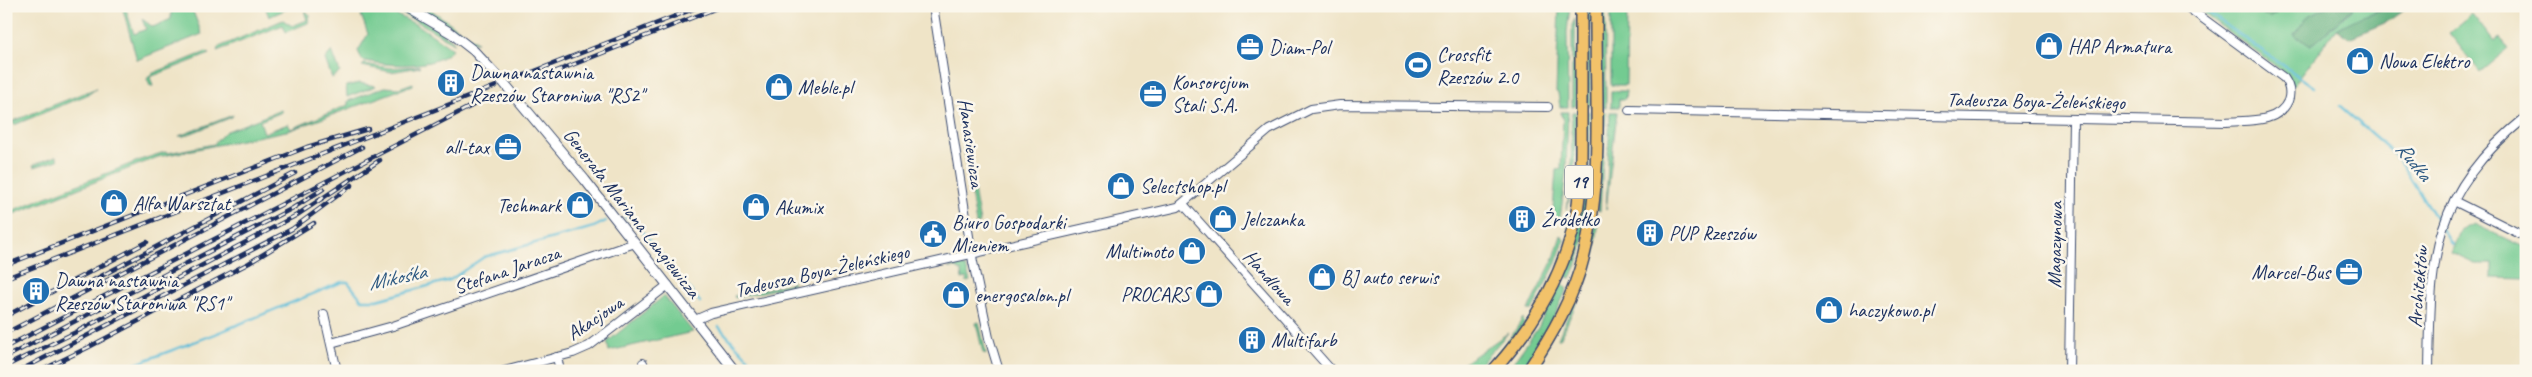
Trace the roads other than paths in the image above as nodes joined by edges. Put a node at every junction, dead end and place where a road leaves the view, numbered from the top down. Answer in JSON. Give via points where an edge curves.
{"nodes":[{"id":1,"x":405,"y":6,"type":"edge"},
{"id":2,"x":933,"y":6,"type":"edge"},
{"id":3,"x":1581,"y":6,"type":"edge"},
{"id":4,"x":1596,"y":6,"type":"edge"},
{"id":5,"x":2186,"y":6,"type":"edge"},
{"id":6,"x":1548,"y":107,"type":"dead end"},
{"id":7,"x":1629,"y":110,"type":"dead end"},
{"id":8,"x":2526,"y":117,"type":"edge"},
{"id":9,"x":2073,"y":119,"type":"junction"},
{"id":10,"x":2454,"y":201,"type":"junction"},
{"id":11,"x":1183,"y":204,"type":"junction"},
{"id":12,"x":2526,"y":237,"type":"edge"},
{"id":13,"x":635,"y":244,"type":"junction"},
{"id":14,"x":971,"y":253,"type":"junction"},
{"id":15,"x":668,"y":285,"type":"junction"},
{"id":16,"x":324,"y":314,"type":"dead end"},
{"id":17,"x":695,"y":320,"type":"junction"},
{"id":18,"x":331,"y":343,"type":"junction"},
{"id":19,"x":557,"y":358,"type":"junction"},
{"id":20,"x":337,"y":371,"type":"edge"},
{"id":21,"x":504,"y":371,"type":"edge"},
{"id":22,"x":560,"y":371,"type":"edge"},
{"id":23,"x":735,"y":371,"type":"edge"},
{"id":24,"x":999,"y":371,"type":"edge"},
{"id":25,"x":1332,"y":371,"type":"edge"},
{"id":26,"x":1493,"y":371,"type":"edge"},
{"id":27,"x":1528,"y":371,"type":"edge"},
{"id":28,"x":2069,"y":371,"type":"edge"},
{"id":29,"x":2429,"y":371,"type":"edge"}],
"edges":[{"from":1,"to":13,"type":"street","name":"Generała Mariana Langiewicza","via":[[474,50],[537,120]]},
{"from":2,"to":14,"type":"street","name":"Hanasiewicza"},
{"from":3,"to":26,"type":"main road","number":"19","via":[[1581,156],[1574,224],[1543,302],[1516,344]]},
{"from":4,"to":27,"type":"main road","number":"19","via":[[1596,173],[1589,234],[1568,301]]},
{"from":5,"to":9,"type":"street","name":"Tadeusza Boya-Żeleńskiego","via":[[2284,78],[2289,96],[2280,112],[2268,118],[2226,122]]},
{"from":6,"to":11,"type":"street","name":"Tadeusza Boya-Żeleńskiego","via":[[1340,104],[1311,109],[1269,130]]},
{"from":7,"to":9,"type":"street","name":"Tadeusza Boya-Żeleńskiego"},
{"from":8,"to":10,"type":"street","name":"Architektów","via":[[2490,149]]},
{"from":9,"to":28,"type":"street","name":"Magazynowa"},
{"from":10,"to":12,"type":"street"},
{"from":10,"to":29,"type":"street","name":"Architektów","via":[[2438,238],[2431,280]]},
{"from":11,"to":14,"type":"street","name":"Tadeusza Boya-Żeleńskiego"},
{"from":11,"to":25,"type":"street","name":"Handlowa"},
{"from":13,"to":15,"type":"street","name":"Generała Mariana Langiewicza"},
{"from":13,"to":18,"type":"street","name":"Stefana Jaracza","via":[[393,326]]},
{"from":14,"to":17,"type":"street","name":"Tadeusza Boya-Żeleńskiego","via":[[710,313]]},
{"from":14,"to":24,"type":"street","name":"Hanasiewicza"},
{"from":15,"to":17,"type":"street","name":"Generała Mariana Langiewicza"},
{"from":15,"to":19,"type":"street","name":"Akacjowa","via":[[589,346]]},
{"from":16,"to":18,"type":"street"},
{"from":17,"to":23,"type":"street","name":"Generała Mariana Langiewicza"},
{"from":18,"to":20,"type":"street"},
{"from":19,"to":21,"type":"street","name":"Akacjowa"},
{"from":19,"to":22,"type":"street"}]}
